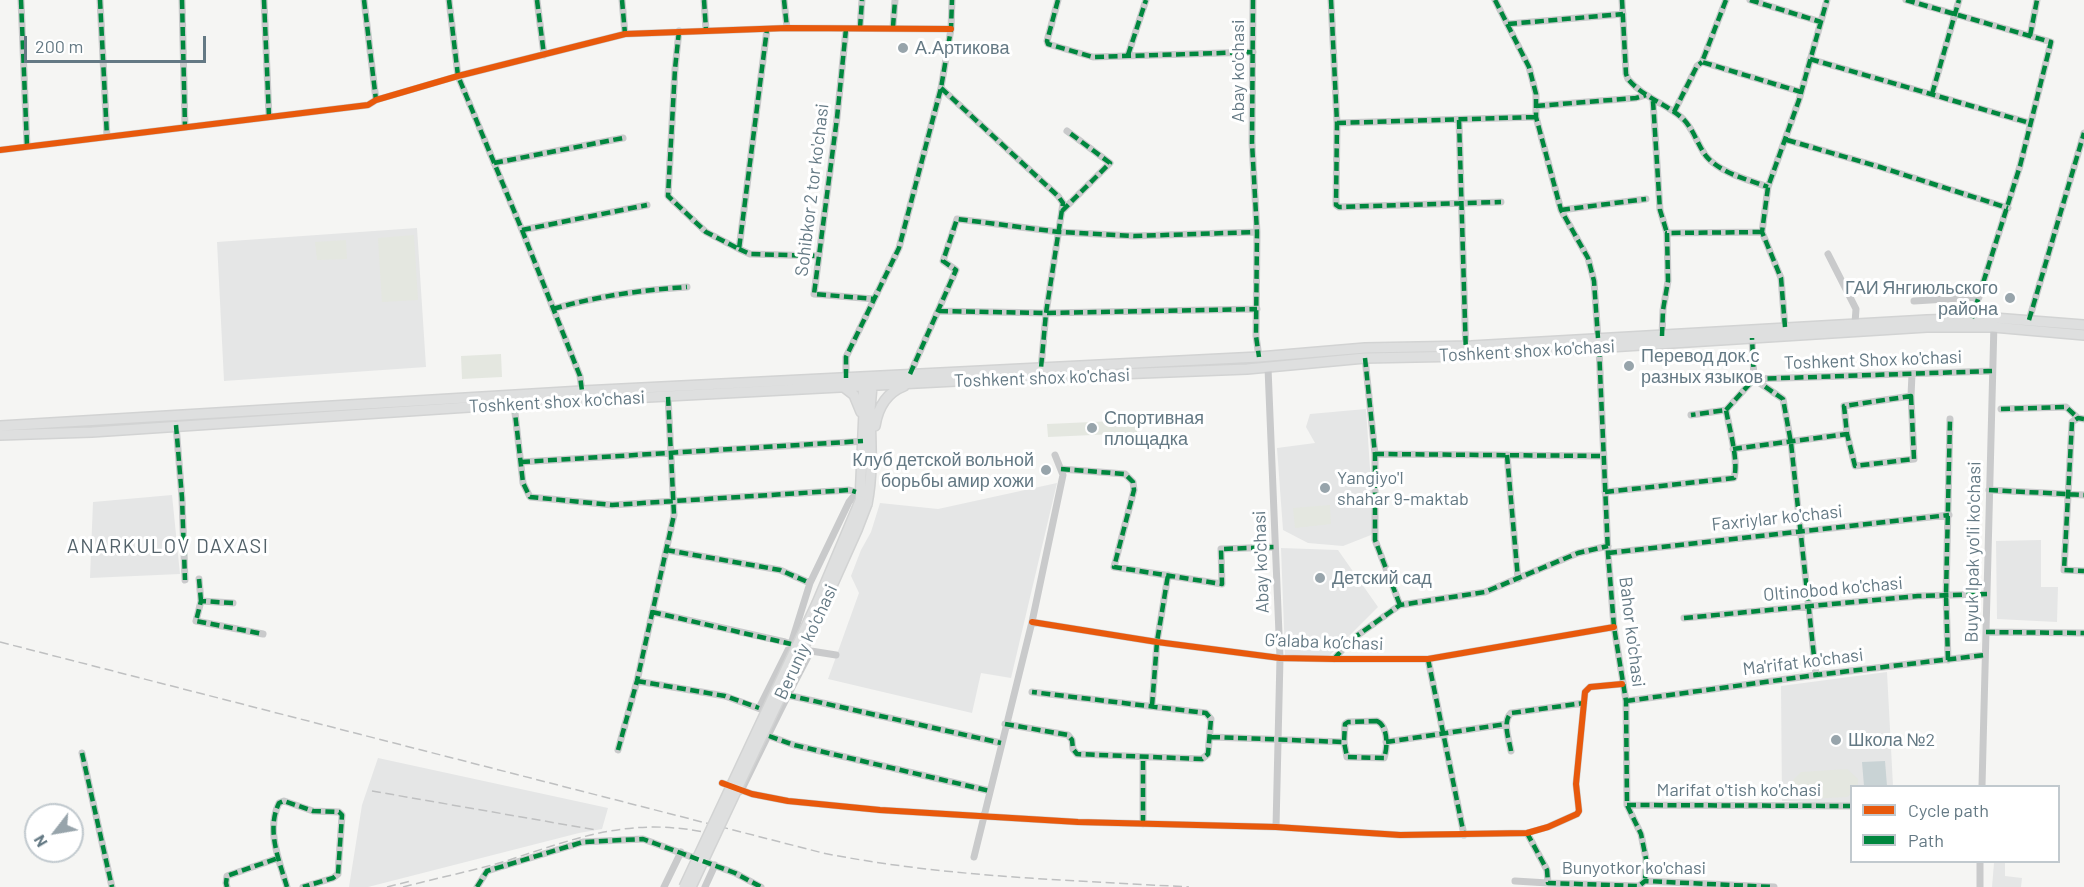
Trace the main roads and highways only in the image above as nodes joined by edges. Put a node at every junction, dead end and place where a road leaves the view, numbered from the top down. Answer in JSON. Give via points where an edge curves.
{"nodes":[{"id":1,"x":1994,"y":322,"type":"junction"},
{"id":2,"x":2084,"y":325,"type":"edge"},
{"id":3,"x":2084,"y":335,"type":"edge"},
{"id":4,"x":1598,"y":343,"type":"junction"},
{"id":5,"x":1264,"y":357,"type":"junction"},
{"id":6,"x":1264,"y":368,"type":"junction"},
{"id":7,"x":1013,"y":374,"type":"junction"},
{"id":8,"x":909,"y":379,"type":"junction"},
{"id":9,"x":867,"y":382,"type":"junction"},
{"id":10,"x":846,"y":383,"type":"junction"},
{"id":11,"x":0,"y":426,"type":"edge"},
{"id":12,"x":863,"y":426,"type":"junction"},
{"id":13,"x":0,"y":435,"type":"edge"},
{"id":14,"x":869,"y":440,"type":"junction"},
{"id":15,"x":864,"y":503,"type":"junction"},
{"id":16,"x":684,"y":887,"type":"edge"},
{"id":17,"x":691,"y":887,"type":"edge"}],
"edges":[{"from":1,"to":2,"type":"main road","name":"Toshkent shox ko'chasi","via":[[2029,320]]},
{"from":1,"to":3,"type":"main road","name":"Toshkent shox ko'chasi"},
{"from":1,"to":4,"type":"main road","name":"Toshkent shox ko'chasi","via":[[1752,338]]},
{"from":1,"to":4,"type":"main road","name":"Toshkent shox ko'chasi","via":[[1972,318],[1855,323]]},
{"from":4,"to":5,"type":"main road","name":"Toshkent shox ko'chasi","via":[[1365,348]]},
{"from":4,"to":6,"type":"main road","name":"Toshkent shox ko'chasi","via":[[1466,356],[1365,358]]},
{"from":5,"to":6,"type":"main road"},
{"from":5,"to":7,"type":"main road","name":"Toshkent shox ko'chasi","via":[[1041,368]]},
{"from":6,"to":7,"type":"main road","name":"Toshkent shox ko'chasi"},
{"from":7,"to":8,"type":"main road","name":"Toshkent shox ko'chasi"},
{"from":8,"to":9,"type":"main road","name":"Toshkent shox ko'chasi"},
{"from":8,"to":14,"type":"main road","via":[[884,401]]},
{"from":9,"to":10,"type":"main road","name":"Toshkent shox ko'chasi"},
{"from":9,"to":12,"type":"main road","name":"Beruniy ko'chasi"},
{"from":9,"to":14,"type":"main road","name":"Beruniy ko'chasi"},
{"from":10,"to":11,"type":"main road","name":"Toshkent shox ko'chasi","via":[[582,391]]},
{"from":10,"to":12,"type":"main road","via":[[857,401]]},
{"from":10,"to":13,"type":"main road","name":"Toshkent shox ko'chasi"},
{"from":12,"to":14,"type":"main road","name":"Beruniy ko'chasi"},
{"from":14,"to":15,"type":"main road","name":"Beruniy ko'chasi"},
{"from":15,"to":16,"type":"main road","name":"Beruniy ko'chasi","bridge":true},
{"from":15,"to":17,"type":"main road","name":"Beruniy ko'chasi","bridge":true,"via":[[857,530],[823,606]]}]}
